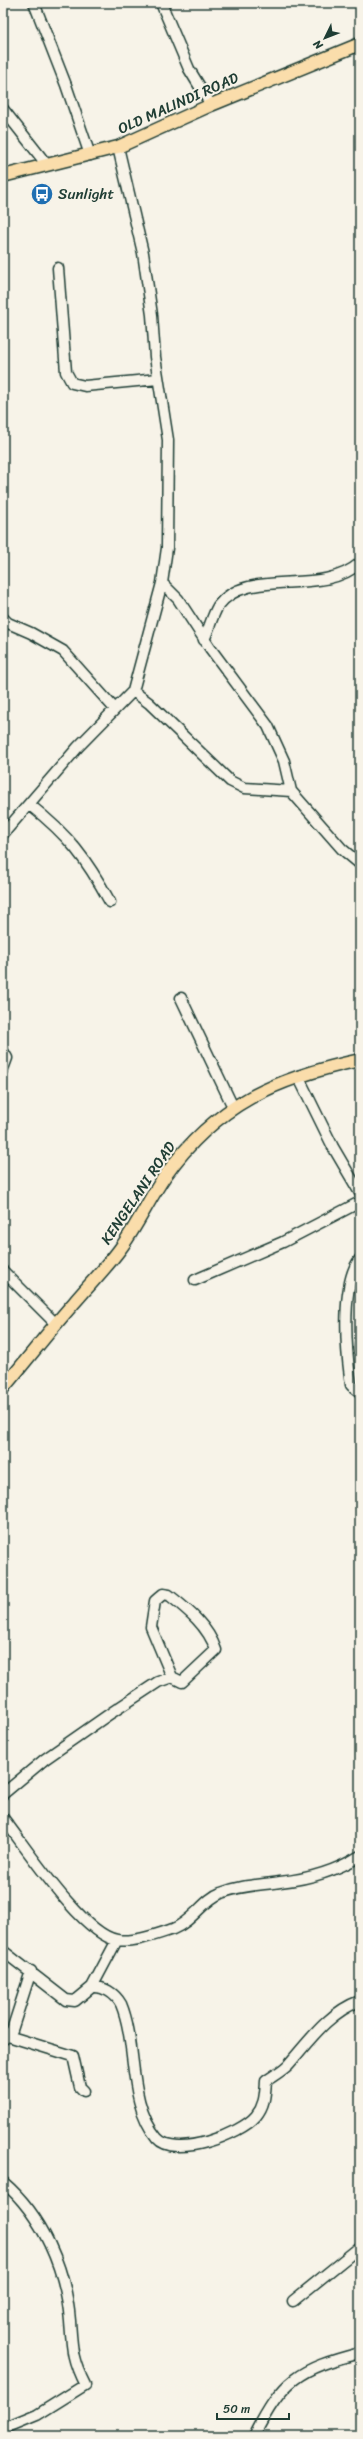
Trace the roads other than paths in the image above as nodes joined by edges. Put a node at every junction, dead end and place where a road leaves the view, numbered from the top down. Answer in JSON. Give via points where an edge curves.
{"nodes":[{"id":1,"x":34,"y":3,"type":"edge"},
{"id":2,"x":162,"y":3,"type":"edge"},
{"id":3,"x":360,"y":44,"type":"edge"},
{"id":4,"x":211,"y":105,"type":"junction"},
{"id":5,"x":3,"y":109,"type":"edge"},
{"id":6,"x":118,"y":147,"type":"junction"},
{"id":7,"x":90,"y":155,"type":"junction"},
{"id":8,"x":47,"y":165,"type":"junction"},
{"id":9,"x":3,"y":176,"type":"edge"},
{"id":10,"x":58,"y":268,"type":"dead end"},
{"id":11,"x":158,"y":379,"type":"junction"},
{"id":12,"x":360,"y":563,"type":"edge"},
{"id":13,"x":162,"y":583,"type":"junction"},
{"id":14,"x":3,"y":618,"type":"edge"},
{"id":15,"x":204,"y":640,"type":"junction"},
{"id":16,"x":133,"y":691,"type":"junction"},
{"id":17,"x":114,"y":708,"type":"junction"},
{"id":18,"x":291,"y":791,"type":"junction"},
{"id":19,"x":30,"y":805,"type":"junction"},
{"id":20,"x":3,"y":834,"type":"edge"},
{"id":21,"x":360,"y":864,"type":"edge"},
{"id":22,"x":110,"y":902,"type":"dead end"},
{"id":23,"x":181,"y":998,"type":"dead end"},
{"id":24,"x":3,"y":1051,"type":"edge"},
{"id":25,"x":360,"y":1060,"type":"edge"},
{"id":26,"x":3,"y":1069,"type":"edge"},
{"id":27,"x":298,"y":1076,"type":"junction"},
{"id":28,"x":233,"y":1107,"type":"junction"},
{"id":29,"x":360,"y":1193,"type":"edge"},
{"id":30,"x":360,"y":1202,"type":"edge"},
{"id":31,"x":360,"y":1259,"type":"edge"},
{"id":32,"x":3,"y":1271,"type":"edge"},
{"id":33,"x":195,"y":1280,"type":"dead end"},
{"id":34,"x":56,"y":1324,"type":"junction"},
{"id":35,"x":3,"y":1388,"type":"edge"},
{"id":36,"x":360,"y":1392,"type":"edge"},
{"id":37,"x":172,"y":1677,"type":"junction"},
{"id":38,"x":3,"y":1794,"type":"edge"},
{"id":39,"x":3,"y":1818,"type":"edge"},
{"id":40,"x":360,"y":1856,"type":"edge"},
{"id":41,"x":117,"y":1940,"type":"junction"},
{"id":42,"x":3,"y":1951,"type":"edge"},
{"id":43,"x":30,"y":1971,"type":"junction"},
{"id":44,"x":92,"y":1987,"type":"junction"},
{"id":45,"x":360,"y":2001,"type":"edge"},
{"id":46,"x":6,"y":2038,"type":"edge"},
{"id":47,"x":84,"y":2091,"type":"dead end"},
{"id":48,"x":3,"y":2182,"type":"edge"},
{"id":49,"x":360,"y":2247,"type":"edge"},
{"id":50,"x":293,"y":2301,"type":"dead end"},
{"id":51,"x":360,"y":2353,"type":"edge"},
{"id":52,"x":3,"y":2429,"type":"edge"},
{"id":53,"x":254,"y":2436,"type":"edge"}],
"edges":[{"from":1,"to":7,"type":"street"},
{"from":2,"to":4,"type":"street","via":[[189,69]]},
{"from":3,"to":4,"type":"main road","name":"OLD MALINDI ROAD"},
{"from":4,"to":6,"type":"main road","name":"OLD MALINDI ROAD"},
{"from":5,"to":8,"type":"street"},
{"from":6,"to":7,"type":"main road","name":"OLD MALINDI ROAD"},
{"from":6,"to":11,"type":"street","via":[[143,253]]},
{"from":7,"to":8,"type":"main road","name":"OLD MALINDI ROAD"},
{"from":8,"to":9,"type":"main road","name":"OLD MALINDI ROAD"},
{"from":10,"to":11,"type":"street","via":[[66,372],[72,383],[85,386]]},
{"from":11,"to":13,"type":"street","via":[[169,452],[167,548]]},
{"from":12,"to":15,"type":"street","via":[[337,577],[310,583],[265,584],[241,590],[218,607]]},
{"from":13,"to":15,"type":"street","via":[[178,599]]},
{"from":13,"to":16,"type":"street"},
{"from":14,"to":17,"type":"street","via":[[63,651]]},
{"from":15,"to":18,"type":"street","via":[[274,736],[284,761]]},
{"from":16,"to":17,"type":"street"},
{"from":16,"to":18,"type":"street","via":[[230,781],[249,789]]},
{"from":17,"to":19,"type":"street","via":[[73,752]]},
{"from":18,"to":21,"type":"street","via":[[333,839]]},
{"from":19,"to":20,"type":"street"},
{"from":19,"to":22,"type":"street","via":[[63,833],[87,861]]},
{"from":23,"to":28,"type":"street"},
{"from":24,"to":26,"type":"street","via":[[7,1058]]},
{"from":25,"to":27,"type":"main road","name":"KENGELANI ROAD"},
{"from":27,"to":28,"type":"main road","name":"KENGELANI ROAD","via":[[267,1088]]},
{"from":27,"to":29,"type":"street","via":[[333,1147]]},
{"from":28,"to":34,"type":"main road","name":"KENGELANI ROAD","via":[[207,1129],[177,1161],[122,1246]]},
{"from":30,"to":33,"type":"street","via":[[283,1242]]},
{"from":31,"to":36,"type":"street","via":[[352,1272],[347,1321],[351,1385]]},
{"from":32,"to":34,"type":"street"},
{"from":34,"to":35,"type":"main road","name":"KENGELANI ROAD"},
{"from":37,"to":37,"type":"street","via":[[183,1682],[216,1650],[213,1640],[198,1620],[167,1594],[156,1598],[150,1624]]},
{"from":37,"to":38,"type":"street","via":[[158,1682],[111,1713],[45,1759]]},
{"from":39,"to":41,"type":"street","via":[[70,1906],[93,1927]]},
{"from":40,"to":41,"type":"street","via":[[310,1877],[246,1885],[219,1893],[192,1919],[174,1928],[142,1937]]},
{"from":41,"to":44,"type":"street"},
{"from":42,"to":43,"type":"street"},
{"from":43,"to":44,"type":"street","via":[[71,2002],[75,2002]]},
{"from":43,"to":46,"type":"street","via":[[12,2030]]},
{"from":44,"to":45,"type":"street","via":[[106,1989],[120,2004],[144,2112],[158,2138],[172,2146],[212,2141],[246,2124],[257,2115],[265,2099],[266,2082],[287,2066],[305,2042],[331,2019],[351,2004]]},
{"from":46,"to":47,"type":"street","via":[[73,2056],[80,2087]]},
{"from":48,"to":52,"type":"street","via":[[29,2208],[51,2246],[64,2290],[75,2365],[85,2385],[37,2416]]},
{"from":49,"to":50,"type":"street"},
{"from":51,"to":53,"type":"street","via":[[298,2375],[282,2389],[269,2407]]}]}
